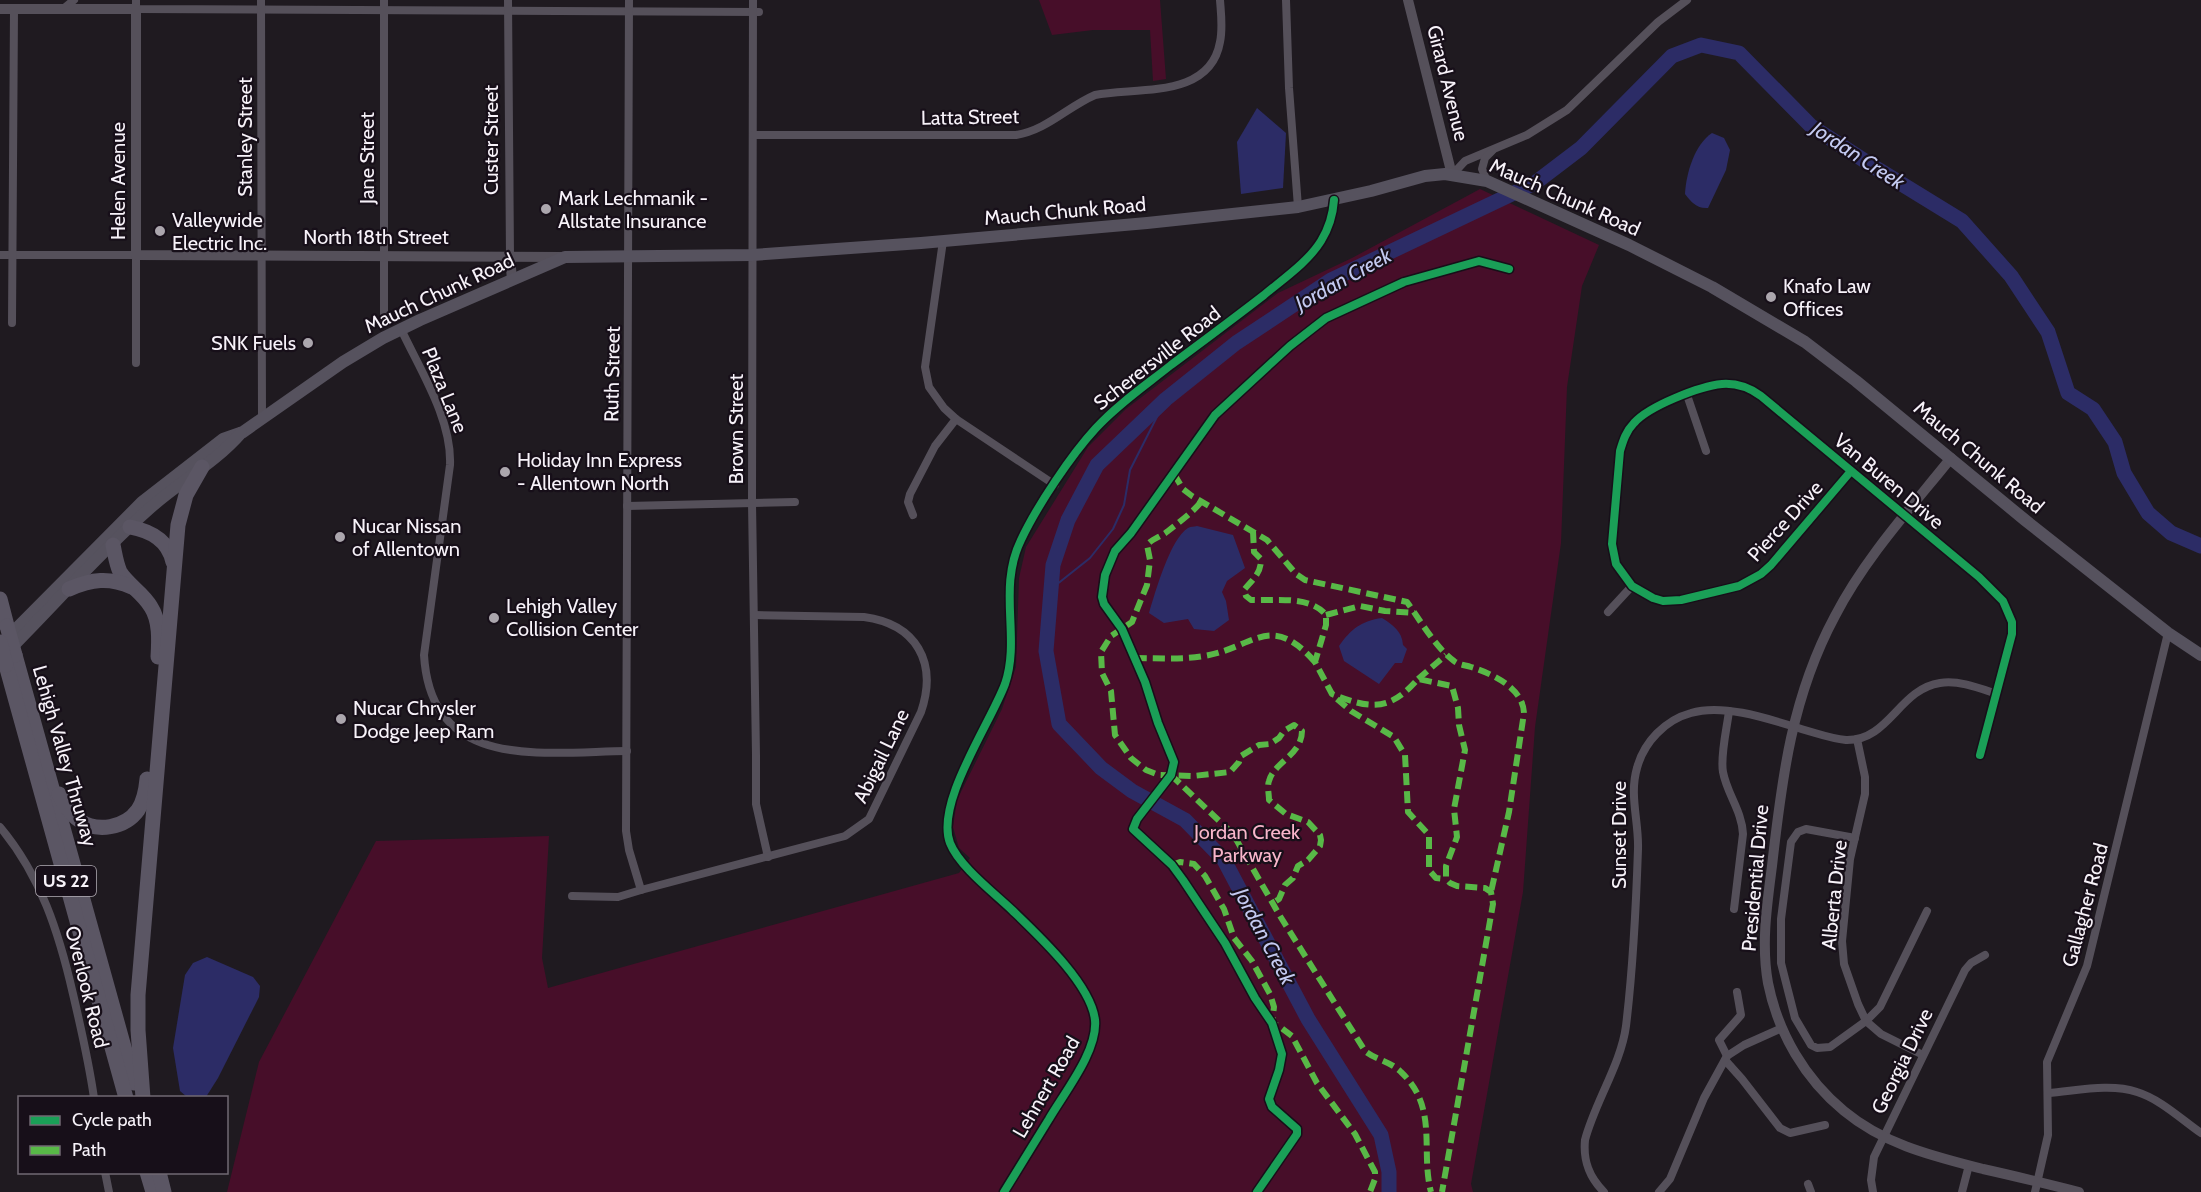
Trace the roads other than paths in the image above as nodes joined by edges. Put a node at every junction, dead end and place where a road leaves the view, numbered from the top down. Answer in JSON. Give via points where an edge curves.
{"nodes":[{"id":1,"x":74,"y":0,"type":"edge"},
{"id":2,"x":261,"y":0,"type":"edge"},
{"id":3,"x":384,"y":0,"type":"edge"},
{"id":4,"x":508,"y":0,"type":"edge"},
{"id":5,"x":629,"y":0,"type":"edge"},
{"id":6,"x":753,"y":0,"type":"edge"},
{"id":7,"x":1220,"y":0,"type":"edge"},
{"id":8,"x":1286,"y":0,"type":"edge"},
{"id":9,"x":1408,"y":0,"type":"edge"},
{"id":10,"x":1687,"y":0,"type":"edge"},
{"id":11,"x":136,"y":5,"type":"edge"},
{"id":12,"x":0,"y":9,"type":"edge"},
{"id":13,"x":14,"y":9,"type":"junction"},
{"id":14,"x":63,"y":9,"type":"junction"},
{"id":15,"x":261,"y":10,"type":"junction"},
{"id":16,"x":384,"y":10,"type":"junction"},
{"id":17,"x":508,"y":11,"type":"junction"},
{"id":18,"x":629,"y":11,"type":"junction"},
{"id":19,"x":756,"y":12,"type":"junction"},
{"id":20,"x":753,"y":135,"type":"junction"},
{"id":21,"x":1492,"y":151,"type":"junction"},
{"id":22,"x":1452,"y":175,"type":"junction"},
{"id":23,"x":1487,"y":181,"type":"junction"},
{"id":24,"x":1334,"y":200,"type":"junction"},
{"id":25,"x":1298,"y":207,"type":"junction"},
{"id":26,"x":943,"y":241,"type":"junction"},
{"id":27,"x":0,"y":255,"type":"edge"},
{"id":28,"x":13,"y":255,"type":"junction"},
{"id":29,"x":136,"y":255,"type":"junction"},
{"id":30,"x":752,"y":255,"type":"junction"},
{"id":31,"x":262,"y":256,"type":"junction"},
{"id":32,"x":384,"y":256,"type":"junction"},
{"id":33,"x":510,"y":256,"type":"junction"},
{"id":34,"x":565,"y":257,"type":"junction"},
{"id":35,"x":629,"y":257,"type":"junction"},
{"id":36,"x":512,"y":280,"type":"junction"},
{"id":37,"x":384,"y":315,"type":"dead end"},
{"id":38,"x":12,"y":323,"type":"dead end"},
{"id":39,"x":401,"y":329,"type":"junction"},
{"id":40,"x":136,"y":363,"type":"dead end"},
{"id":41,"x":1687,"y":395,"type":"junction"},
{"id":42,"x":262,"y":418,"type":"junction"},
{"id":43,"x":956,"y":419,"type":"junction"},
{"id":44,"x":243,"y":432,"type":"junction"},
{"id":45,"x":1707,"y":451,"type":"dead end"},
{"id":46,"x":1951,"y":458,"type":"junction"},
{"id":47,"x":202,"y":467,"type":"junction"},
{"id":48,"x":1851,"y":471,"type":"junction"},
{"id":49,"x":1055,"y":485,"type":"junction"},
{"id":50,"x":795,"y":502,"type":"dead end"},
{"id":51,"x":752,"y":503,"type":"junction"},
{"id":52,"x":627,"y":506,"type":"junction"},
{"id":53,"x":913,"y":515,"type":"dead end"},
{"id":54,"x":1905,"y":515,"type":"junction"},
{"id":55,"x":130,"y":527,"type":"junction"},
{"id":56,"x":114,"y":529,"type":"junction"},
{"id":57,"x":113,"y":545,"type":"junction"},
{"id":58,"x":175,"y":568,"type":"junction"},
{"id":59,"x":1632,"y":586,"type":"junction"},
{"id":60,"x":135,"y":588,"type":"junction"},
{"id":61,"x":69,"y":589,"type":"junction"},
{"id":62,"x":0,"y":599,"type":"edge"},
{"id":63,"x":1608,"y":612,"type":"dead end"},
{"id":64,"x":754,"y":615,"type":"junction"},
{"id":65,"x":2168,"y":633,"type":"junction"},
{"id":66,"x":0,"y":644,"type":"edge"},
{"id":67,"x":2201,"y":655,"type":"edge"},
{"id":68,"x":7,"y":660,"type":"edge"},
{"id":69,"x":1997,"y":694,"type":"junction"},
{"id":70,"x":1729,"y":711,"type":"junction"},
{"id":71,"x":1792,"y":727,"type":"junction"},
{"id":72,"x":1857,"y":739,"type":"junction"},
{"id":73,"x":627,"y":751,"type":"junction"},
{"id":74,"x":1980,"y":755,"type":"dead end"},
{"id":75,"x":51,"y":781,"type":"junction"},
{"id":76,"x":0,"y":827,"type":"edge"},
{"id":77,"x":1855,"y":838,"type":"junction"},
{"id":78,"x":768,"y":856,"type":"junction"},
{"id":79,"x":963,"y":862,"type":"joint"},
{"id":80,"x":641,"y":890,"type":"junction"},
{"id":81,"x":572,"y":896,"type":"dead end"},
{"id":82,"x":1734,"y":909,"type":"dead end"},
{"id":83,"x":1927,"y":910,"type":"dead end"},
{"id":84,"x":1985,"y":955,"type":"dead end"},
{"id":85,"x":1737,"y":992,"type":"dead end"},
{"id":86,"x":1866,"y":1021,"type":"junction"},
{"id":87,"x":1782,"y":1028,"type":"junction"},
{"id":88,"x":1923,"y":1055,"type":"junction"},
{"id":89,"x":1726,"y":1058,"type":"junction"},
{"id":90,"x":2048,"y":1093,"type":"junction"},
{"id":91,"x":94,"y":1096,"type":"edge"},
{"id":92,"x":125,"y":1096,"type":"edge"},
{"id":93,"x":137,"y":1096,"type":"edge"},
{"id":94,"x":143,"y":1096,"type":"edge"},
{"id":95,"x":1825,"y":1125,"type":"dead end"},
{"id":96,"x":2201,"y":1133,"type":"edge"},
{"id":97,"x":1883,"y":1137,"type":"junction"},
{"id":98,"x":1969,"y":1165,"type":"junction"},
{"id":99,"x":105,"y":1174,"type":"edge"},
{"id":100,"x":147,"y":1174,"type":"edge"},
{"id":101,"x":159,"y":1174,"type":"edge"},
{"id":102,"x":2036,"y":1187,"type":"edge"},
{"id":103,"x":109,"y":1192,"type":"edge"},
{"id":104,"x":153,"y":1192,"type":"edge"},
{"id":105,"x":164,"y":1192,"type":"edge"},
{"id":106,"x":1004,"y":1192,"type":"edge"},
{"id":107,"x":1604,"y":1192,"type":"edge"},
{"id":108,"x":1659,"y":1192,"type":"edge"},
{"id":109,"x":1873,"y":1192,"type":"edge"},
{"id":110,"x":1962,"y":1192,"type":"edge"},
{"id":111,"x":2079,"y":1192,"type":"edge"}],
"edges":[{"from":1,"to":14,"type":"street"},
{"from":2,"to":15,"type":"street","name":"Stanley Street"},
{"from":3,"to":16,"type":"street","name":"Jane Street"},
{"from":4,"to":17,"type":"street","name":"Custer Street"},
{"from":5,"to":18,"type":"street","name":"Ruth Street"},
{"from":6,"to":19,"type":"street","name":"Brown Street"},
{"from":7,"to":20,"type":"street","name":"Latta Street","via":[[1220,44],[1211,63],[1196,78],[1176,86],[1095,95],[1027,134]]},
{"from":8,"to":25,"type":"street"},
{"from":9,"to":22,"type":"street","name":"Girard Avenue"},
{"from":10,"to":21,"type":"street","via":[[1658,22],[1567,110]]},
{"from":11,"to":14,"type":"street"},
{"from":11,"to":15,"type":"street"},
{"from":11,"to":29,"type":"street","name":"Helen Avenue"},
{"from":12,"to":13,"type":"street"},
{"from":13,"to":14,"type":"street"},
{"from":13,"to":28,"type":"street"},
{"from":15,"to":16,"type":"street"},
{"from":15,"to":31,"type":"street","name":"Stanley Street"},
{"from":16,"to":17,"type":"street"},
{"from":16,"to":32,"type":"street","name":"Jane Street"},
{"from":17,"to":18,"type":"street"},
{"from":17,"to":33,"type":"street","name":"Custer Street"},
{"from":18,"to":19,"type":"street"},
{"from":18,"to":35,"type":"street","name":"Ruth Street"},
{"from":19,"to":20,"type":"street","name":"Brown Street"},
{"from":20,"to":30,"type":"street","name":"Brown Street"},
{"from":21,"to":22,"type":"street","via":[[1465,161]]},
{"from":21,"to":23,"type":"street","via":[[1482,169]]},
{"from":22,"to":23,"type":"main road","name":"Mauch Chunk Road"},
{"from":22,"to":24,"type":"main road","name":"Mauch Chunk Road","via":[[1425,176]]},
{"from":23,"to":46,"type":"main road","name":"Mauch Chunk Road","via":[[1669,265],[1770,321],[1805,342]]},
{"from":24,"to":25,"type":"main road","name":"Mauch Chunk Road"},
{"from":24,"to":49,"type":"street","name":"Scherersville Road","via":[[1326,232],[1314,251],[1284,279],[1112,412],[1087,438]]},
{"from":25,"to":26,"type":"main road","name":"Mauch Chunk Road"},
{"from":26,"to":30,"type":"main road","name":"Mauch Chunk Road"},
{"from":26,"to":43,"type":"street","via":[[925,368],[933,396]]},
{"from":27,"to":28,"type":"street","name":"North 18th Street"},
{"from":28,"to":29,"type":"street","name":"North 18th Street"},
{"from":28,"to":38,"type":"street"},
{"from":29,"to":31,"type":"street","name":"North 18th Street"},
{"from":29,"to":40,"type":"street","name":"Helen Avenue"},
{"from":30,"to":35,"type":"main road","name":"North 18th Street"},
{"from":30,"to":51,"type":"street","name":"Brown Street"},
{"from":31,"to":32,"type":"street","name":"North 18th Street"},
{"from":31,"to":42,"type":"street","name":"Stanley Street"},
{"from":32,"to":33,"type":"street","name":"North 18th Street"},
{"from":32,"to":37,"type":"street","name":"Jane Street"},
{"from":33,"to":34,"type":"street","name":"North 18th Street"},
{"from":33,"to":36,"type":"street","name":"Custer Street"},
{"from":34,"to":35,"type":"main road","name":"North 18th Street"},
{"from":34,"to":36,"type":"main road","name":"Mauch Chunk Road"},
{"from":35,"to":52,"type":"street","name":"Ruth Street"},
{"from":36,"to":39,"type":"main road","name":"Mauch Chunk Road"},
{"from":39,"to":42,"type":"main road","name":"Mauch Chunk Road","via":[[343,362]]},
{"from":39,"to":73,"type":"street","name":"Plaza Lane","via":[[450,443],[425,640],[428,686],[439,711],[457,730],[500,749],[538,753]]},
{"from":41,"to":45,"type":"street"},
{"from":41,"to":48,"type":"street","name":"Van Buren Drive","via":[[1724,384],[1747,388]]},
{"from":41,"to":59,"type":"street","name":"Van Buren Drive","via":[[1655,406],[1635,421],[1623,439],[1612,544],[1616,564]]},
{"from":42,"to":44,"type":"main road","name":"Mauch Chunk Road"},
{"from":43,"to":49,"type":"street"},
{"from":43,"to":53,"type":"street","via":[[935,446],[910,494],[908,502]]},
{"from":44,"to":47,"type":"main road","name":"Mauch Chunk Road"},
{"from":44,"to":56,"type":"main road","name":"Mauch Chunk Road","via":[[223,439],[171,477]]},
{"from":46,"to":54,"type":"street","name":"Presidential Drive"},
{"from":46,"to":65,"type":"main road","name":"Mauch Chunk Road"},
{"from":47,"to":55,"type":"main road","name":"Mauch Chunk Road"},
{"from":47,"to":58,"type":"highway","via":[[181,510]]},
{"from":48,"to":54,"type":"street","name":"Van Buren Drive"},
{"from":48,"to":59,"type":"street","name":"Pierce Drive","via":[[1771,565],[1750,581],[1674,601],[1653,598]]},
{"from":49,"to":79,"type":"street","name":"Scherersville Road","via":[[1023,537],[1013,562],[1008,593],[1008,670],[948,812],[949,840]]},
{"from":50,"to":51,"type":"street"},
{"from":51,"to":52,"type":"street"},
{"from":51,"to":64,"type":"street","name":"Brown Street"},
{"from":52,"to":73,"type":"street","name":"Ruth Street"},
{"from":54,"to":69,"type":"street","name":"Van Buren Drive","via":[[2003,601],[2012,622],[2012,634]]},
{"from":54,"to":71,"type":"street","name":"Presidential Drive","via":[[1858,575],[1833,618]]},
{"from":55,"to":56,"type":"main road"},
{"from":55,"to":57,"type":"main road","name":"Mauch Chunk Road"},
{"from":55,"to":58,"type":"highway","via":[[159,538]]},
{"from":56,"to":57,"type":"main road"},
{"from":56,"to":66,"type":"main road","name":"Mauch Chunk Road"},
{"from":57,"to":60,"type":"highway","via":[[119,569]]},
{"from":57,"to":61,"type":"main road","name":"Mauch Chunk Road"},
{"from":58,"to":94,"type":"highway","via":[[139,977]]},
{"from":59,"to":63,"type":"street"},
{"from":60,"to":61,"type":"highway","via":[[102,579]]},
{"from":60,"to":75,"type":"highway","via":[[154,613],[159,643],[147,786],[142,802],[126,821],[94,827],[74,816]]},
{"from":61,"to":68,"type":"main road","name":"Mauch Chunk Road"},
{"from":62,"to":68,"type":"highway","name":"Lehigh Valley Thruway","number":"US 22","bridge":true,"via":[[8,626]]},
{"from":64,"to":78,"type":"street","name":"Brown Street","via":[[756,804]]},
{"from":64,"to":78,"type":"street","name":"Abigail Lane","via":[[881,619],[906,631],[920,652],[927,674],[921,712],[868,819],[845,836]]},
{"from":65,"to":67,"type":"main road","name":"Mauch Chunk Road"},
{"from":65,"to":90,"type":"street","name":"Gallagher Road","via":[[2087,966],[2047,1062]]},
{"from":66,"to":68,"type":"highway","name":"Lehigh Valley Thruway","number":"US 22","bridge":true},
{"from":68,"to":75,"type":"highway","name":"Lehigh Valley Thruway","number":"US 22"},
{"from":68,"to":92,"type":"highway","name":"Lehigh Valley Thruway","number":"US 22"},
{"from":69,"to":72,"type":"street","via":[[1953,682],[1929,686],[1909,697],[1887,723]]},
{"from":69,"to":74,"type":"street","name":"Van Buren Drive"},
{"from":70,"to":71,"type":"street","name":"Sunset Drive"},
{"from":70,"to":82,"type":"street","via":[[1722,770],[1743,824]]},
{"from":70,"to":107,"type":"street","name":"Sunset Drive","via":[[1694,712],[1673,720],[1649,742],[1637,767],[1633,794],[1638,848],[1626,1025],[1584,1152],[1589,1172]]},
{"from":71,"to":72,"type":"street","name":"Sunset Drive","via":[[1837,739]]},
{"from":71,"to":87,"type":"street","name":"Presidential Drive","via":[[1782,779],[1764,949],[1767,978]]},
{"from":72,"to":77,"type":"street","name":"Alberta Drive","via":[[1866,782]]},
{"from":73,"to":80,"type":"street","name":"Ruth Street","via":[[626,831]]},
{"from":75,"to":93,"type":"highway","name":"Lehigh Valley Thruway","number":"US 22"},
{"from":76,"to":91,"type":"street","name":"Overlook Road","via":[[30,869],[51,915],[78,1015]]},
{"from":77,"to":86,"type":"street","name":"Alberta Drive","via":[[1842,953]]},
{"from":77,"to":86,"type":"street","via":[[1806,829],[1791,842],[1782,908],[1781,963],[1795,1018],[1811,1045],[1830,1047]]},
{"from":78,"to":80,"type":"street","name":"Abigail Lane"},
{"from":79,"to":106,"type":"street","name":"Lehnert Road","via":[[1025,922],[1080,984],[1095,1020],[1083,1063]]},
{"from":80,"to":81,"type":"street","name":"Abigail Lane","via":[[618,897]]},
{"from":83,"to":86,"type":"street","via":[[1886,998]]},
{"from":84,"to":88,"type":"street","name":"Georgia Drive","via":[[1965,970]]},
{"from":85,"to":89,"type":"street","via":[[1742,1015],[1719,1040]]},
{"from":86,"to":88,"type":"street","via":[[1881,1034]]},
{"from":87,"to":89,"type":"street"},
{"from":87,"to":97,"type":"street","name":"Presidential Drive","via":[[1797,1057],[1826,1095]]},
{"from":88,"to":97,"type":"street","name":"Georgia Drive"},
{"from":89,"to":95,"type":"street","via":[[1780,1128],[1790,1133]]},
{"from":89,"to":108,"type":"street","via":[[1704,1098],[1670,1179]]},
{"from":90,"to":96,"type":"street","via":[[2126,1089],[2150,1097]]},
{"from":90,"to":102,"type":"street","name":"Gallagher Road","via":[[2048,1135]]},
{"from":97,"to":98,"type":"street","name":"Presidential Drive","via":[[1926,1155]]},
{"from":97,"to":109,"type":"street","name":"Georgia Drive","via":[[1874,1157]]},
{"from":98,"to":102,"type":"street","name":"Presidential Drive"},
{"from":98,"to":110,"type":"street"},
{"from":99,"to":103,"type":"street"},
{"from":100,"to":104,"type":"highway"},
{"from":101,"to":105,"type":"highway"},
{"from":102,"to":111,"type":"street","name":"Presidential Drive"}]}
